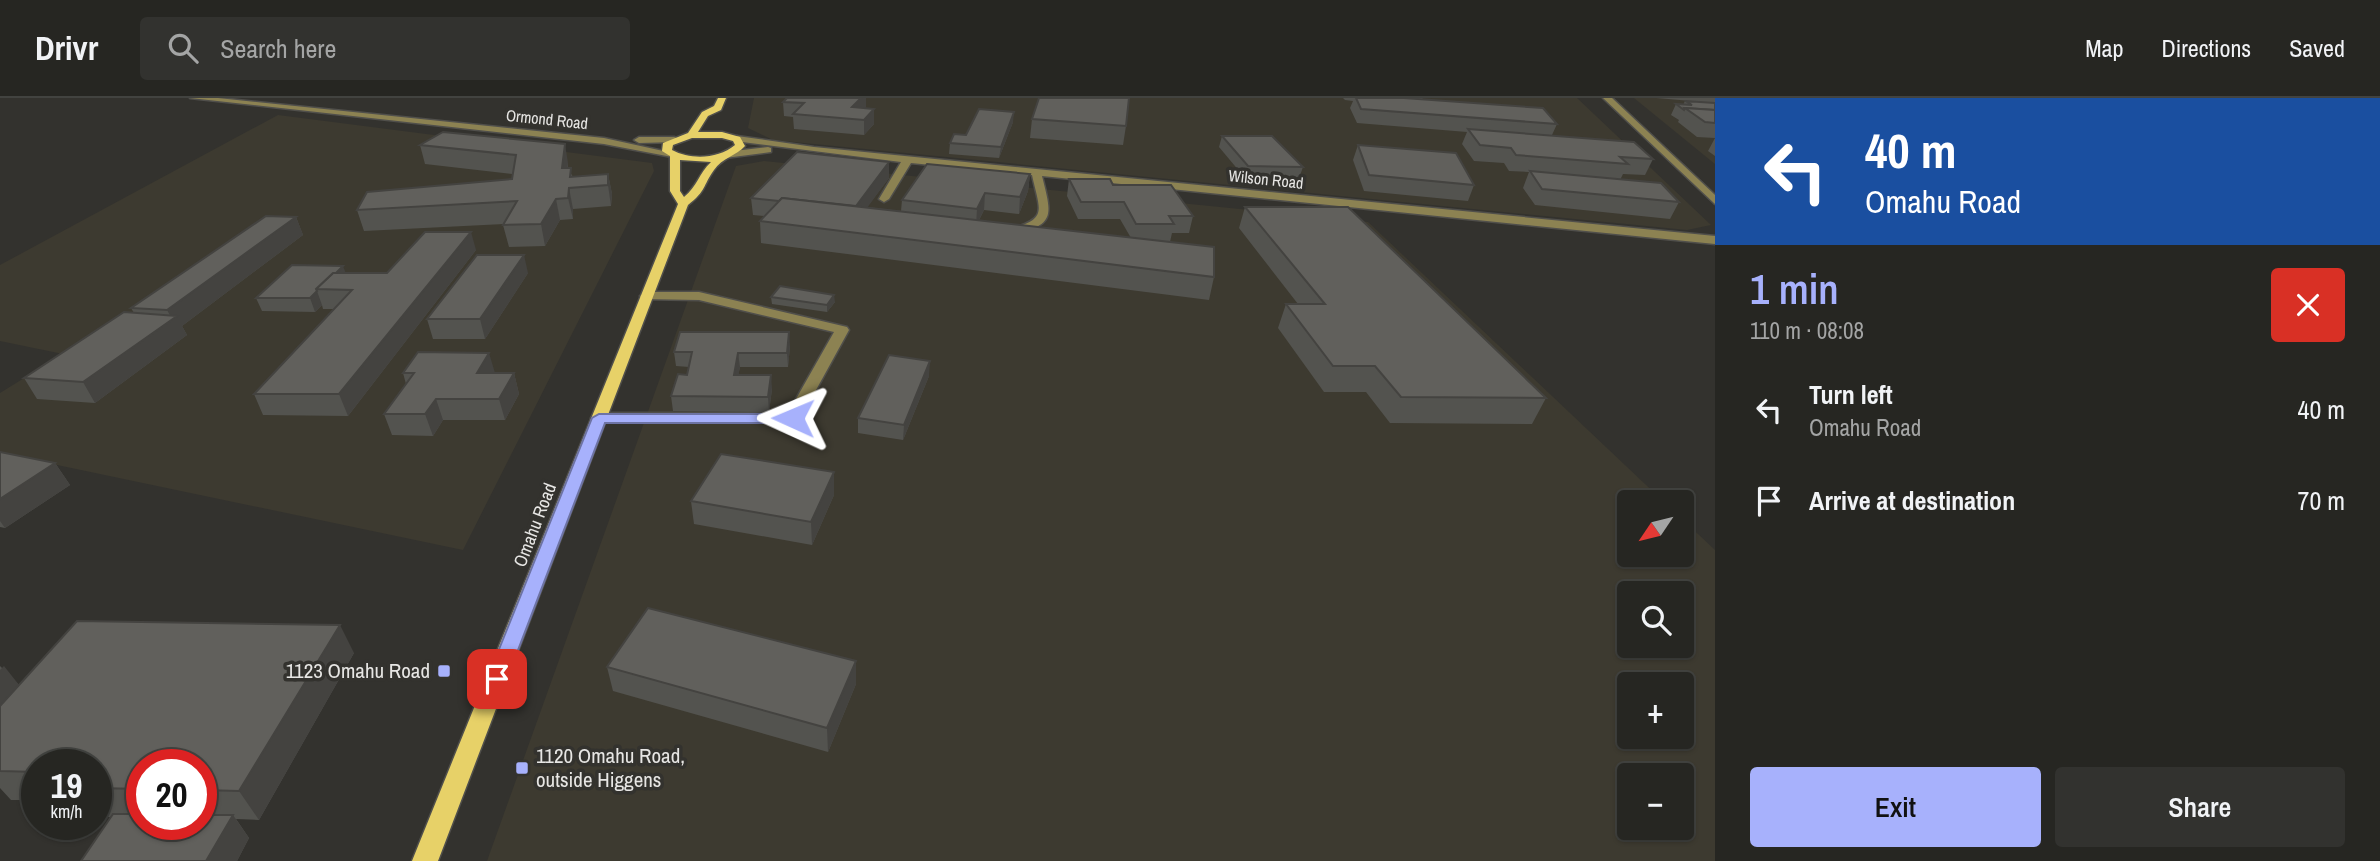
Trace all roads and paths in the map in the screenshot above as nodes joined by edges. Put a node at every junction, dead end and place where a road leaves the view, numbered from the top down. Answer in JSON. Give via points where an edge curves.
{"nodes":[{"id":1,"x":194,"y":98,"type":"edge"},
{"id":2,"x":1607,"y":98,"type":"edge"},
{"id":3,"x":722,"y":110,"type":"edge"},
{"id":4,"x":691,"y":135,"type":"junction"},
{"id":5,"x":736,"y":139,"type":"junction"},
{"id":6,"x":674,"y":140,"type":"junction"},
{"id":7,"x":604,"y":141,"type":"junction"},
{"id":8,"x":814,"y":150,"type":"junction"},
{"id":9,"x":673,"y":155,"type":"junction"},
{"id":10,"x":723,"y":156,"type":"junction"},
{"id":11,"x":908,"y":159,"type":"junction"},
{"id":12,"x":1036,"y":172,"type":"junction"},
{"id":13,"x":884,"y":199,"type":"dead end"},
{"id":14,"x":1715,"y":201,"type":"edge"},
{"id":15,"x":683,"y":204,"type":"junction"},
{"id":16,"x":998,"y":233,"type":"edge"},
{"id":17,"x":1715,"y":240,"type":"edge"},
{"id":18,"x":647,"y":296,"type":"junction"},
{"id":19,"x":599,"y":418,"type":"junction"},
{"id":20,"x":425,"y":861,"type":"edge"}],
"edges":[{"from":1,"to":7,"type":"street","name":"Ormond Road"},
{"from":2,"to":14,"type":"street"},
{"from":3,"to":4,"type":"main road","via":[[705,114]]},
{"from":3,"to":5,"type":"main road"},
{"from":4,"to":5,"type":"main road"},
{"from":4,"to":6,"type":"main road"},
{"from":5,"to":8,"type":"street","name":"Wilson Road"},
{"from":5,"to":10,"type":"main road","name":"Omahu Road","via":[[738,149]]},
{"from":6,"to":7,"type":"street","name":"Ormond Road"},
{"from":6,"to":9,"type":"main road","via":[[666,147]]},
{"from":7,"to":9,"type":"street","name":"Ormond Road"},
{"from":8,"to":10,"type":"street","name":"Wilson Road"},
{"from":8,"to":11,"type":"street","name":"Wilson Road"},
{"from":9,"to":10,"type":"main road","via":[[697,159]]},
{"from":9,"to":15,"type":"main road","via":[[676,191]]},
{"from":10,"to":15,"type":"main road","name":"Omahu Road","via":[[709,169],[699,191]]},
{"from":11,"to":12,"type":"street","name":"Wilson Road"},
{"from":11,"to":13,"type":"street"},
{"from":12,"to":16,"type":"street","via":[[1044,218],[1033,227]]},
{"from":12,"to":17,"type":"street","name":"Wilson Road"},
{"from":15,"to":18,"type":"main road","name":"Omahu Road"},
{"from":18,"to":19,"type":"main road","name":"Omahu Road"},
{"from":18,"to":19,"type":"street","via":[[699,296],[842,330],[793,418]]},
{"from":19,"to":20,"type":"main road","name":"Omahu Road"}]}
